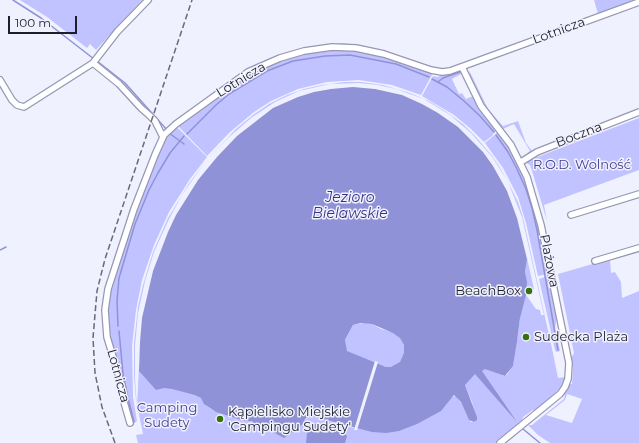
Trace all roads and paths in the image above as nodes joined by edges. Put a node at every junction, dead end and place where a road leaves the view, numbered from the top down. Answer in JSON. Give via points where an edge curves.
{"nodes":[{"id":1,"x":148,"y":0,"type":"edge"},
{"id":2,"x":639,"y":2,"type":"edge"},
{"id":3,"x":95,"y":61,"type":"junction"},
{"id":4,"x":462,"y":67,"type":"junction"},
{"id":5,"x":0,"y":80,"type":"edge"},
{"id":6,"x":639,"y":112,"type":"edge"},
{"id":7,"x":163,"y":136,"type":"junction"},
{"id":8,"x":521,"y":162,"type":"junction"},
{"id":9,"x":639,"y":194,"type":"edge"},
{"id":10,"x":571,"y":215,"type":"dead end"},
{"id":11,"x":639,"y":248,"type":"edge"},
{"id":12,"x":596,"y":261,"type":"dead end"},
{"id":13,"x":130,"y":423,"type":"dead end"},
{"id":14,"x":500,"y":443,"type":"edge"}],
"edges":[{"from":1,"to":3,"type":"street","via":[[117,32]]},
{"from":2,"to":4,"type":"street","name":"Lotnicza"},
{"from":3,"to":5,"type":"street","via":[[24,107],[12,100]]},
{"from":3,"to":7,"type":"street","via":[[155,121]]},
{"from":4,"to":7,"type":"street","name":"Lotnicza","via":[[446,72],[436,71],[364,49],[313,49],[283,57],[252,70]]},
{"from":4,"to":8,"type":"street","name":"Plażowa","via":[[483,108]]},
{"from":6,"to":8,"type":"street","name":"Boczna","via":[[537,152]]},
{"from":7,"to":13,"type":"street","name":"Lotnicza","via":[[119,251],[105,310],[108,342]]},
{"from":8,"to":14,"type":"street","name":"Plażowa","via":[[540,220],[570,371],[566,384],[558,396]]},
{"from":9,"to":10,"type":"street"},
{"from":11,"to":12,"type":"street"}]}
